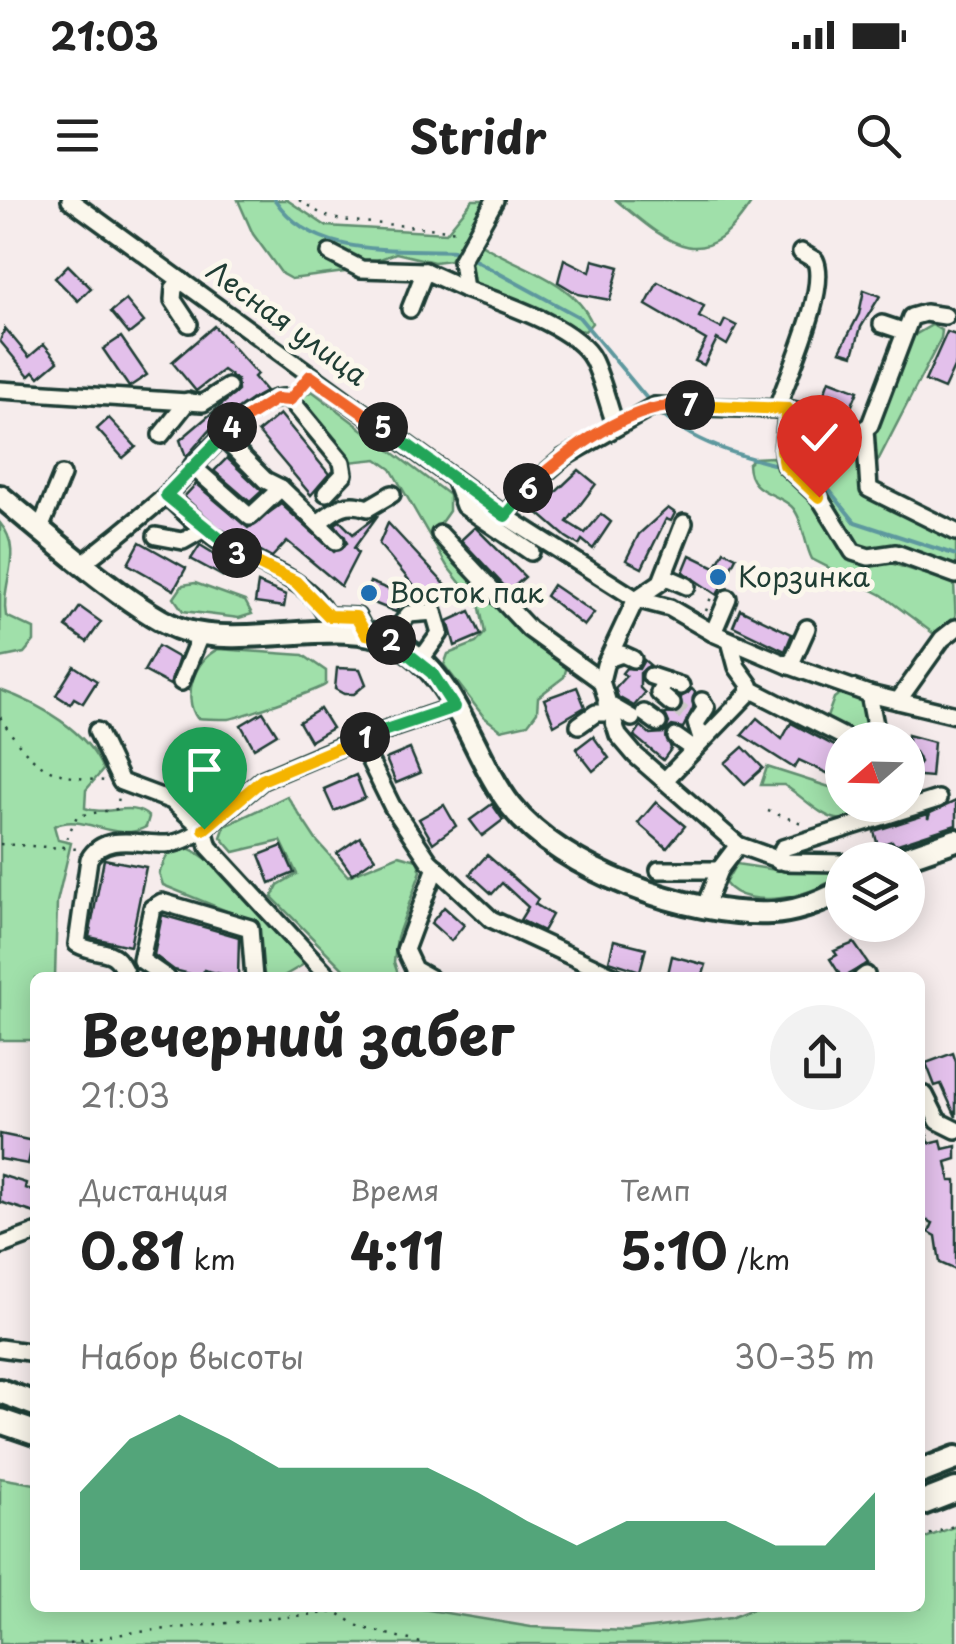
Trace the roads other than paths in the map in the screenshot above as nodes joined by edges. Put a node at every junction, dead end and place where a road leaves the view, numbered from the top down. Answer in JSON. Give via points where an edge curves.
{"nodes":[{"id":1,"x":70,"y":200,"type":"edge"},
{"id":2,"x":495,"y":200,"type":"edge"},
{"id":3,"x":801,"y":252,"type":"dead end"},
{"id":4,"x":330,"y":253,"type":"dead end"},
{"id":5,"x":425,"y":271,"type":"junction"},
{"id":6,"x":182,"y":281,"type":"junction"},
{"id":7,"x":465,"y":289,"type":"junction"},
{"id":8,"x":410,"y":308,"type":"dead end"},
{"id":9,"x":945,"y":316,"type":"dead end"},
{"id":10,"x":189,"y":324,"type":"dead end"},
{"id":11,"x":882,"y":324,"type":"dead end"},
{"id":12,"x":903,"y":331,"type":"junction"},
{"id":13,"x":310,"y":376,"type":"junction"},
{"id":14,"x":228,"y":387,"type":"dead end"},
{"id":15,"x":0,"y":390,"type":"edge"},
{"id":16,"x":290,"y":400,"type":"junction"},
{"id":17,"x":188,"y":401,"type":"junction"},
{"id":18,"x":783,"y":409,"type":"junction"},
{"id":19,"x":616,"y":427,"type":"junction"},
{"id":20,"x":865,"y":429,"type":"junction"},
{"id":21,"x":161,"y":435,"type":"dead end"},
{"id":22,"x":220,"y":435,"type":"junction"},
{"id":23,"x":192,"y":466,"type":"junction"},
{"id":24,"x":62,"y":475,"type":"dead end"},
{"id":25,"x":453,"y":477,"type":"junction"},
{"id":26,"x":281,"y":488,"type":"junction"},
{"id":27,"x":326,"y":493,"type":"dead end"},
{"id":28,"x":392,"y":494,"type":"dead end"},
{"id":29,"x":166,"y":495,"type":"junction"},
{"id":30,"x":0,"y":496,"type":"edge"},
{"id":31,"x":505,"y":516,"type":"junction"},
{"id":32,"x":318,"y":523,"type":"junction"},
{"id":33,"x":684,"y":524,"type":"dead end"},
{"id":34,"x":40,"y":529,"type":"junction"},
{"id":35,"x":204,"y":529,"type":"junction"},
{"id":36,"x":956,"y":532,"type":"edge"},
{"id":37,"x":440,"y":534,"type":"dead end"},
{"id":38,"x":156,"y":536,"type":"dead end"},
{"id":39,"x":115,"y":537,"type":"junction"},
{"id":40,"x":336,"y":541,"type":"dead end"},
{"id":41,"x":129,"y":548,"type":"dead end"},
{"id":42,"x":531,"y":552,"type":"dead end"},
{"id":43,"x":83,"y":563,"type":"junction"},
{"id":44,"x":956,"y":575,"type":"edge"},
{"id":45,"x":664,"y":576,"type":"junction"},
{"id":46,"x":687,"y":586,"type":"dead end"},
{"id":47,"x":728,"y":598,"type":"dead end"},
{"id":48,"x":636,"y":599,"type":"junction"},
{"id":49,"x":330,"y":625,"type":"junction"},
{"id":50,"x":807,"y":628,"type":"dead end"},
{"id":51,"x":956,"y":628,"type":"edge"},
{"id":52,"x":201,"y":633,"type":"junction"},
{"id":53,"x":712,"y":634,"type":"junction"},
{"id":54,"x":389,"y":640,"type":"junction"},
{"id":55,"x":730,"y":641,"type":"junction"},
{"id":56,"x":608,"y":659,"type":"junction"},
{"id":57,"x":633,"y":660,"type":"dead end"},
{"id":58,"x":420,"y":661,"type":"junction"},
{"id":59,"x":790,"y":666,"type":"junction"},
{"id":60,"x":601,"y":681,"type":"junction"},
{"id":61,"x":666,"y":681,"type":"dead end"},
{"id":62,"x":181,"y":682,"type":"dead end"},
{"id":63,"x":750,"y":689,"type":"junction"},
{"id":64,"x":868,"y":694,"type":"junction"},
{"id":65,"x":702,"y":701,"type":"dead end"},
{"id":66,"x":898,"y":701,"type":"junction"},
{"id":67,"x":672,"y":704,"type":"tunnel mouth"},
{"id":68,"x":454,"y":707,"type":"junction"},
{"id":69,"x":608,"y":708,"type":"junction"},
{"id":70,"x":956,"y":715,"type":"edge"},
{"id":71,"x":645,"y":718,"type":"dead end"},
{"id":72,"x":874,"y":722,"type":"edge"},
{"id":73,"x":579,"y":725,"type":"dead end"},
{"id":74,"x":825,"y":727,"type":"edge"},
{"id":75,"x":98,"y":731,"type":"dead end"},
{"id":76,"x":695,"y":732,"type":"junction"},
{"id":77,"x":676,"y":737,"type":"dead end"},
{"id":78,"x":358,"y":739,"type":"junction"},
{"id":79,"x":665,"y":780,"type":"junction"},
{"id":80,"x":938,"y":799,"type":"dead end"},
{"id":81,"x":204,"y":829,"type":"junction"},
{"id":82,"x":956,"y":840,"type":"edge"},
{"id":83,"x":738,"y":844,"type":"junction"},
{"id":84,"x":925,"y":850,"type":"edge"},
{"id":85,"x":778,"y":860,"type":"junction"},
{"id":86,"x":825,"y":862,"type":"edge"},
{"id":87,"x":436,"y":867,"type":"junction"},
{"id":88,"x":659,"y":870,"type":"dead end"},
{"id":89,"x":719,"y":870,"type":"junction"},
{"id":90,"x":825,"y":896,"type":"edge"},
{"id":91,"x":705,"y":906,"type":"junction"},
{"id":92,"x":125,"y":972,"type":"edge"},
{"id":93,"x":158,"y":972,"type":"edge"},
{"id":94,"x":254,"y":972,"type":"edge"},
{"id":95,"x":324,"y":972,"type":"edge"},
{"id":96,"x":419,"y":972,"type":"edge"},
{"id":97,"x":604,"y":972,"type":"edge"},
{"id":98,"x":925,"y":1095,"type":"dead end"},
{"id":99,"x":956,"y":1130,"type":"edge"},
{"id":100,"x":30,"y":1235,"type":"edge"},
{"id":101,"x":0,"y":1246,"type":"edge"},
{"id":102,"x":0,"y":1348,"type":"edge"},
{"id":103,"x":30,"y":1352,"type":"edge"},
{"id":104,"x":0,"y":1392,"type":"edge"},
{"id":105,"x":30,"y":1402,"type":"edge"},
{"id":106,"x":0,"y":1421,"type":"edge"},
{"id":107,"x":30,"y":1430,"type":"edge"},
{"id":108,"x":956,"y":1458,"type":"edge"},
{"id":109,"x":925,"y":1470,"type":"edge"},
{"id":110,"x":956,"y":1490,"type":"edge"},
{"id":111,"x":925,"y":1502,"type":"edge"}],
"edges":[{"from":1,"to":6,"type":"street","name":"Лесная улица"},
{"from":2,"to":7,"type":"street","via":[[460,260]]},
{"from":3,"to":18,"type":"street","via":[[815,260],[819,273]]},
{"from":4,"to":5,"type":"street","via":[[361,269]]},
{"from":5,"to":7,"type":"street"},
{"from":5,"to":8,"type":"street"},
{"from":6,"to":10,"type":"street","via":[[172,300]]},
{"from":6,"to":13,"type":"street","name":"Лесная улица"},
{"from":7,"to":19,"type":"street","via":[[540,317],[580,344],[592,357]]},
{"from":9,"to":12,"type":"street","via":[[910,317]]},
{"from":11,"to":12,"type":"street"},
{"from":12,"to":20,"type":"street"},
{"from":13,"to":16,"type":"street"},
{"from":13,"to":25,"type":"street","name":"Лесная улица"},
{"from":14,"to":17,"type":"street","via":[[203,402]]},
{"from":15,"to":17,"type":"street"},
{"from":16,"to":22,"type":"street","via":[[276,399]]},
{"from":16,"to":27,"type":"street","via":[[342,462],[344,474]]},
{"from":17,"to":21,"type":"street"},
{"from":18,"to":19,"type":"street","via":[[654,406]]},
{"from":18,"to":20,"type":"street","via":[[820,417],[846,434]]},
{"from":18,"to":44,"type":"street","via":[[785,465],[819,497],[853,552],[896,553]]},
{"from":19,"to":31,"type":"street","via":[[543,474]]},
{"from":20,"to":36,"type":"street","via":[[869,489]]},
{"from":22,"to":23,"type":"street"},
{"from":22,"to":26,"type":"street"},
{"from":23,"to":26,"type":"street","via":[[250,517]]},
{"from":23,"to":29,"type":"street"},
{"from":24,"to":34,"type":"street"},
{"from":25,"to":31,"type":"street","name":"Лесная улица"},
{"from":25,"to":42,"type":"street","via":[[464,506]]},
{"from":26,"to":32,"type":"street"},
{"from":28,"to":32,"type":"street","via":[[368,508],[340,506]]},
{"from":29,"to":35,"type":"street"},
{"from":29,"to":39,"type":"street"},
{"from":30,"to":34,"type":"main road"},
{"from":31,"to":48,"type":"street","name":"Лесная улица"},
{"from":32,"to":40,"type":"street"},
{"from":33,"to":45,"type":"street"},
{"from":34,"to":43,"type":"main road"},
{"from":35,"to":38,"type":"street","via":[[183,541]]},
{"from":35,"to":49,"type":"street","via":[[296,582]]},
{"from":37,"to":60,"type":"street","via":[[529,629]]},
{"from":39,"to":41,"type":"street"},
{"from":39,"to":43,"type":"street"},
{"from":43,"to":52,"type":"main road","via":[[159,618]]},
{"from":45,"to":46,"type":"street"},
{"from":45,"to":48,"type":"street"},
{"from":47,"to":53,"type":"street"},
{"from":48,"to":53,"type":"street","name":"Лесная улица","via":[[670,608]]},
{"from":48,"to":56,"type":"street"},
{"from":49,"to":52,"type":"main road","via":[[277,638]]},
{"from":49,"to":54,"type":"main road"},
{"from":50,"to":59,"type":"street"},
{"from":51,"to":66,"type":"street"},
{"from":52,"to":62,"type":"street"},
{"from":53,"to":55,"type":"street","name":"Лесная улица"},
{"from":54,"to":58,"type":"main road"},
{"from":54,"to":58,"type":"street","via":[[409,614],[434,612],[440,633]]},
{"from":55,"to":59,"type":"street","name":"Лесная улица"},
{"from":55,"to":63,"type":"street"},
{"from":56,"to":57,"type":"street","via":[[622,654]]},
{"from":56,"to":60,"type":"street"},
{"from":58,"to":68,"type":"main road"},
{"from":59,"to":64,"type":"street","name":"Лесная улица"},
{"from":60,"to":69,"type":"street"},
{"from":61,"to":67,"type":"street","via":[[659,693]]},
{"from":63,"to":74,"type":"street"},
{"from":63,"to":76,"type":"street"},
{"from":64,"to":66,"type":"street","name":"Лесная улица"},
{"from":64,"to":72,"type":"street"},
{"from":65,"to":76,"type":"street","via":[[706,708]]},
{"from":66,"to":70,"type":"street","name":"Лесная улица"},
{"from":68,"to":78,"type":"street"},
{"from":68,"to":91,"type":"main road","via":[[510,805],[555,848],[586,868]]},
{"from":69,"to":71,"type":"street"},
{"from":69,"to":73,"type":"street"},
{"from":69,"to":79,"type":"street","via":[[624,744]]},
{"from":75,"to":81,"type":"street","via":[[121,782],[172,801]]},
{"from":76,"to":77,"type":"street"},
{"from":76,"to":79,"type":"street"},
{"from":78,"to":81,"type":"street","via":[[262,780]]},
{"from":78,"to":87,"type":"street","via":[[392,806]]},
{"from":79,"to":83,"type":"street"},
{"from":80,"to":85,"type":"street","via":[[783,848]]},
{"from":81,"to":92,"type":"street","via":[[168,845],[141,841],[95,850],[89,860],[77,944],[112,953]]},
{"from":81,"to":95,"type":"street","via":[[209,847]]},
{"from":82,"to":84,"type":"main road"},
{"from":83,"to":85,"type":"street"},
{"from":83,"to":89,"type":"street"},
{"from":85,"to":86,"type":"street"},
{"from":87,"to":96,"type":"street","via":[[405,950]]},
{"from":87,"to":97,"type":"street","via":[[498,926]]},
{"from":88,"to":89,"type":"street"},
{"from":89,"to":91,"type":"street"},
{"from":90,"to":91,"type":"main road","via":[[774,914]]},
{"from":93,"to":94,"type":"street","via":[[141,960],[152,908],[162,902],[250,928]]},
{"from":98,"to":99,"type":"street","via":[[938,1120]]},
{"from":100,"to":101,"type":"street"},
{"from":102,"to":103,"type":"street"},
{"from":104,"to":105,"type":"highway"},
{"from":106,"to":107,"type":"highway"},
{"from":108,"to":109,"type":"highway"},
{"from":110,"to":111,"type":"highway"}]}
